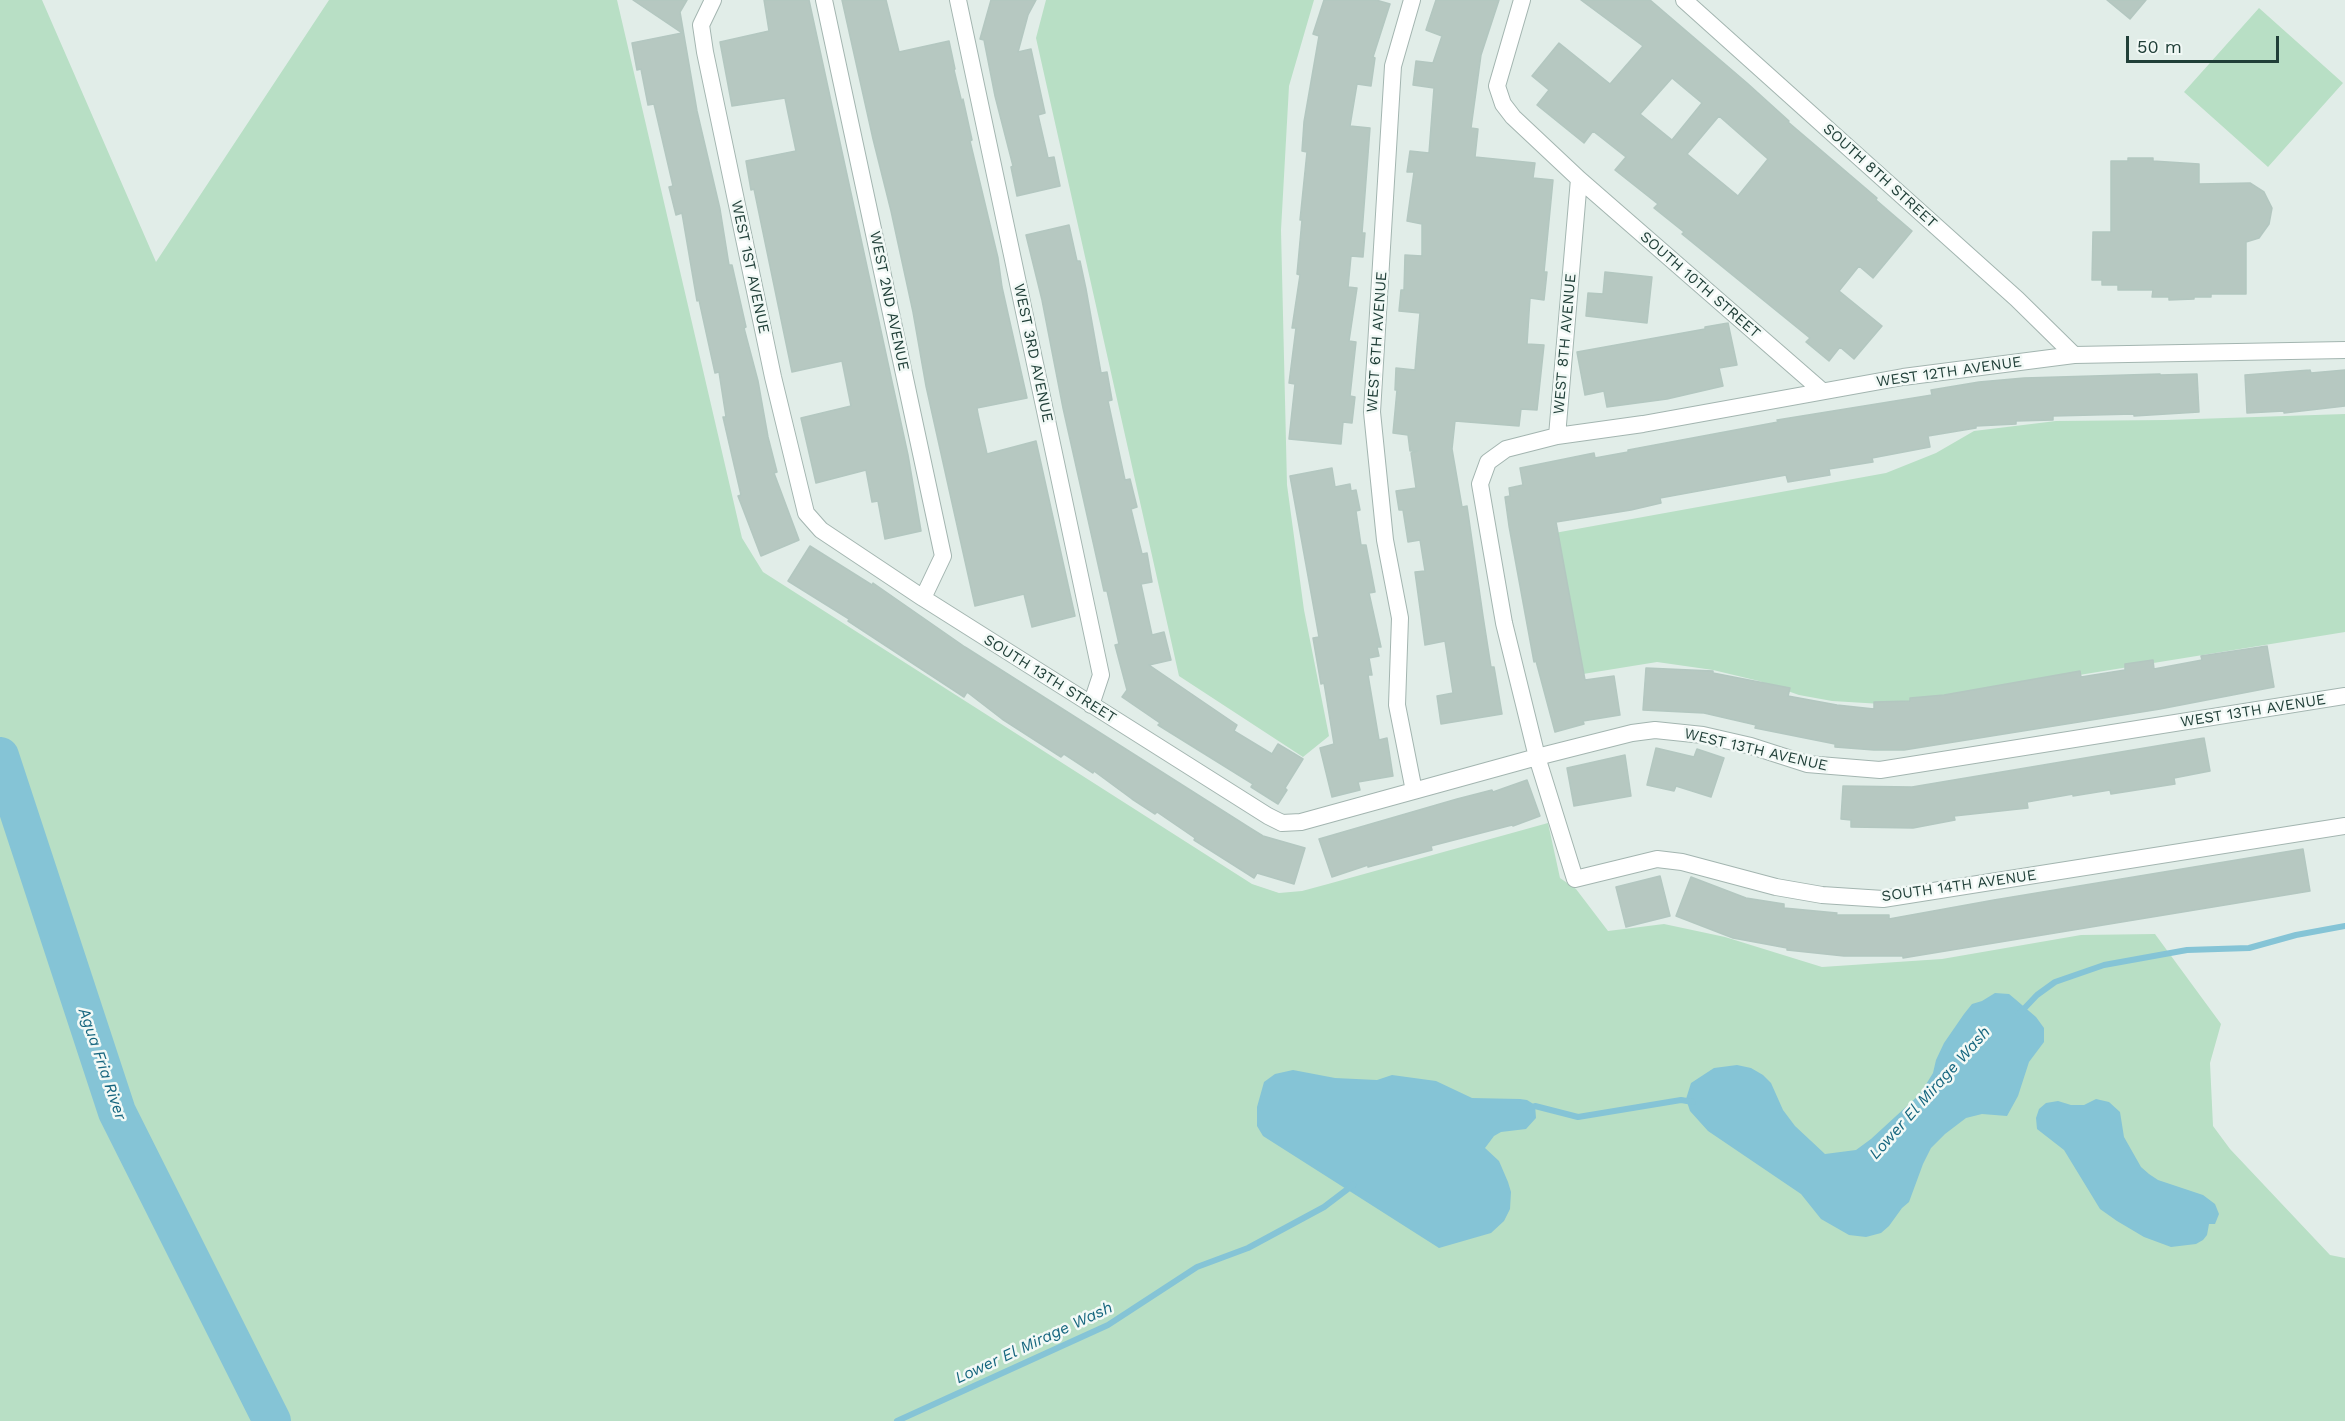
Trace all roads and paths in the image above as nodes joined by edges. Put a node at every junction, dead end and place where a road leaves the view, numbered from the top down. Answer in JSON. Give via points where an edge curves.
{"nodes":[{"id":1,"x":713,"y":0,"type":"edge"},
{"id":2,"x":824,"y":0,"type":"edge"},
{"id":3,"x":958,"y":0,"type":"edge"},
{"id":4,"x":1412,"y":0,"type":"edge"},
{"id":5,"x":1522,"y":0,"type":"edge"},
{"id":6,"x":1684,"y":0,"type":"edge"},
{"id":7,"x":1579,"y":179,"type":"junction"},
{"id":8,"x":2345,"y":350,"type":"edge"},
{"id":9,"x":2074,"y":355,"type":"junction"},
{"id":10,"x":1821,"y":390,"type":"junction"},
{"id":11,"x":1557,"y":436,"type":"junction"},
{"id":12,"x":821,"y":530,"type":"joint"},
{"id":13,"x":923,"y":598,"type":"junction"},
{"id":14,"x":2345,"y":696,"type":"edge"},
{"id":15,"x":1091,"y":705,"type":"junction"},
{"id":16,"x":1538,"y":757,"type":"junction"},
{"id":17,"x":1414,"y":791,"type":"junction"},
{"id":18,"x":1282,"y":823,"type":"joint"},
{"id":19,"x":2345,"y":826,"type":"edge"},
{"id":20,"x":1575,"y":879,"type":"joint"}],
"edges":[{"from":1,"to":12,"type":"street","name":"WEST 1ST AVENUE","via":[[701,25],[705,52],[773,377],[806,513]]},
{"from":2,"to":13,"type":"street","name":"WEST 2ND AVENUE","via":[[943,556]]},
{"from":3,"to":15,"type":"street","name":"WEST 3RD AVENUE","via":[[1101,675]]},
{"from":4,"to":17,"type":"street","name":"WEST 6TH AVENUE","via":[[1394,66],[1372,412],[1385,540],[1400,618],[1397,705]]},
{"from":5,"to":7,"type":"street","via":[[1497,86],[1513,117]]},
{"from":6,"to":9,"type":"street","name":"SOUTH 8TH STREET","via":[[2017,299]]},
{"from":7,"to":10,"type":"street","name":"SOUTH 10TH STREET"},
{"from":7,"to":11,"type":"street","name":"WEST 8TH AVENUE"},
{"from":8,"to":9,"type":"street","name":"WEST 12TH AVENUE"},
{"from":9,"to":10,"type":"street","name":"WEST 12TH AVENUE"},
{"from":10,"to":11,"type":"street","name":"WEST 12TH AVENUE"},
{"from":11,"to":16,"type":"street","name":"WEST 8TH AVENUE","via":[[1506,449],[1488,462],[1480,484],[1504,623]]},
{"from":12,"to":13,"type":"street","name":"SOUTH 13TH STREET"},
{"from":13,"to":15,"type":"street","name":"SOUTH 13TH STREET"},
{"from":14,"to":16,"type":"street","name":"WEST 13TH AVENUE","via":[[1880,770],[1807,764],[1702,735],[1655,730]]},
{"from":15,"to":18,"type":"street","name":"SOUTH 13TH STREET"},
{"from":16,"to":17,"type":"street","name":"WEST 13TH AVENUE"},
{"from":16,"to":20,"type":"street","name":"WEST 8TH AVENUE"},
{"from":17,"to":18,"type":"street","name":"WEST 13TH AVENUE","via":[[1302,822]]},
{"from":19,"to":20,"type":"street","name":"SOUTH 14TH AVENUE","via":[[1883,899],[1776,887],[1657,859]]}]}
